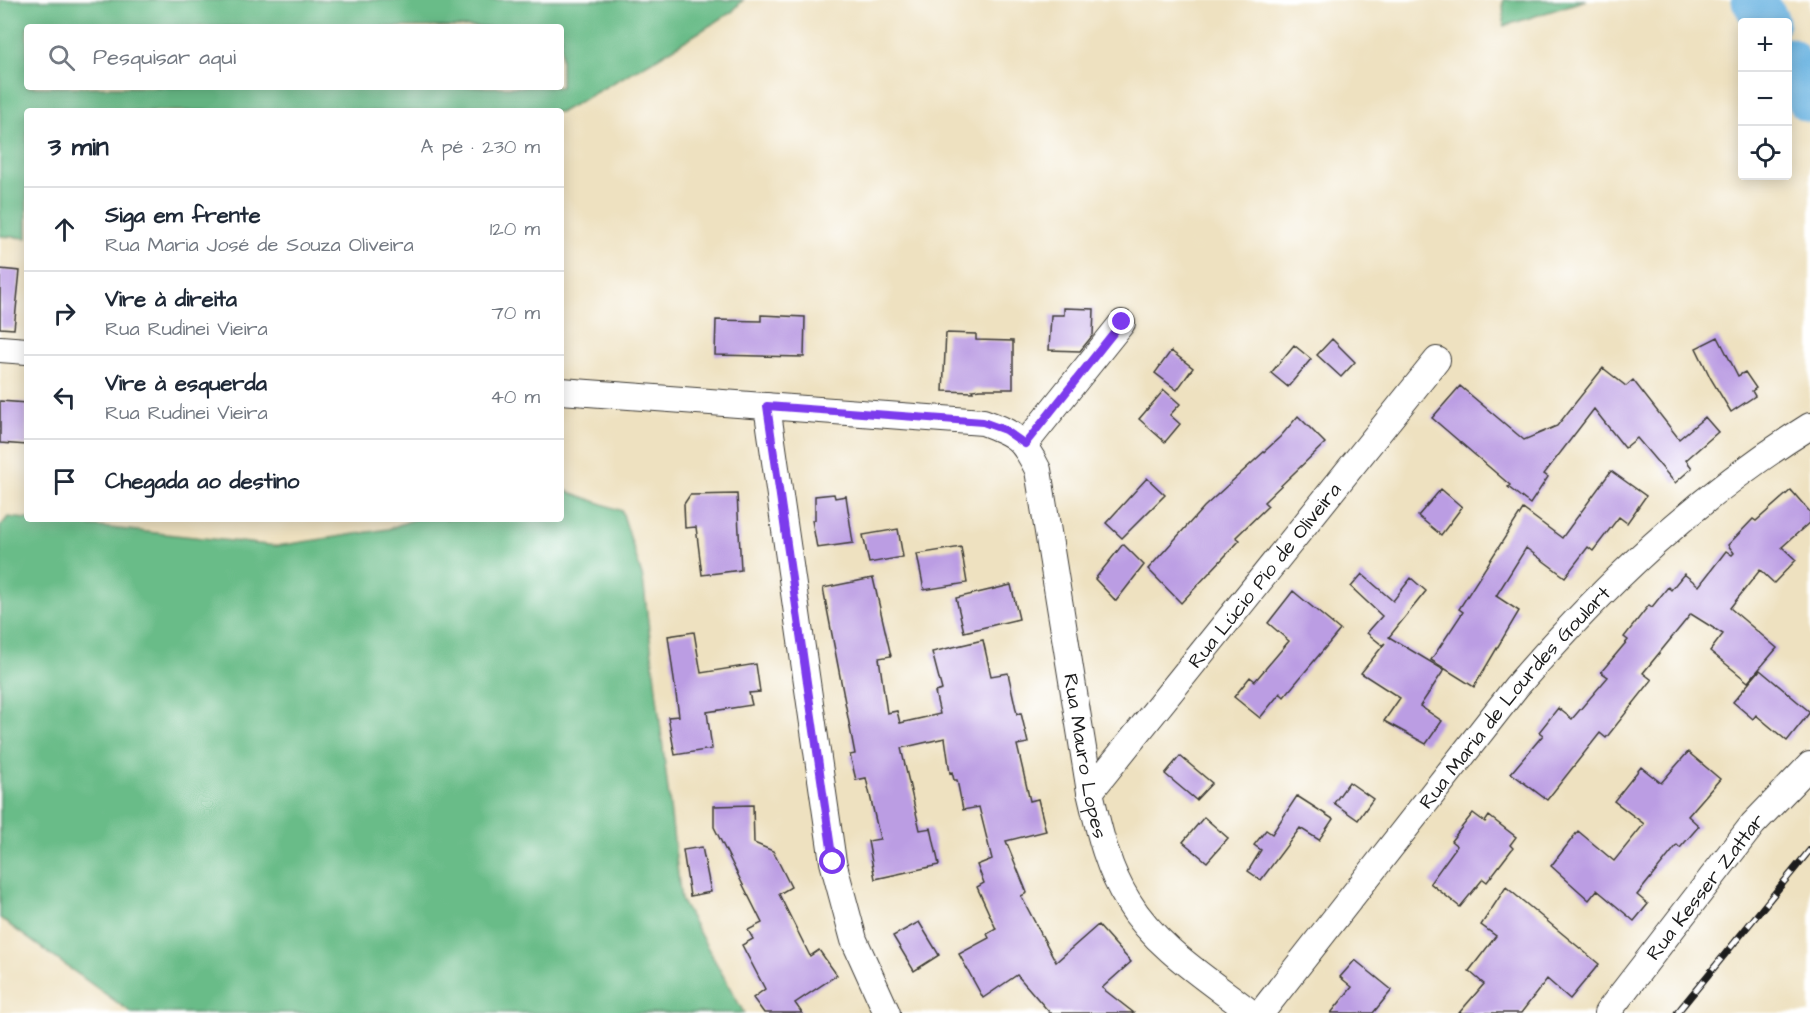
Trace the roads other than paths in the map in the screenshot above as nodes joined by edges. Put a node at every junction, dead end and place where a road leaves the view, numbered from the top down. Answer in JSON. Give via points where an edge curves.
{"nodes":[{"id":1,"x":1122,"y":322,"type":"dead end"},
{"id":2,"x":0,"y":349,"type":"edge"},
{"id":3,"x":24,"y":351,"type":"edge"},
{"id":4,"x":1437,"y":360,"type":"dead end"},
{"id":5,"x":564,"y":391,"type":"edge"},
{"id":6,"x":767,"y":406,"type":"junction"},
{"id":7,"x":1810,"y":426,"type":"edge"},
{"id":8,"x":1025,"y":444,"type":"junction"},
{"id":9,"x":1810,"y":765,"type":"edge"},
{"id":10,"x":1090,"y":792,"type":"junction"},
{"id":11,"x":887,"y":1013,"type":"edge"},
{"id":12,"x":1251,"y":1013,"type":"edge"},
{"id":13,"x":1261,"y":1013,"type":"edge"},
{"id":14,"x":1607,"y":1013,"type":"edge"}],
"edges":[{"from":1,"to":8,"type":"street"},
{"from":2,"to":3,"type":"street"},
{"from":4,"to":10,"type":"street","name":"Rua Lúcio Pio de Oliveira"},
{"from":5,"to":6,"type":"street"},
{"from":6,"to":8,"type":"street","via":[[983,422],[1005,430]]},
{"from":6,"to":11,"type":"street","via":[[833,862],[854,940]]},
{"from":7,"to":13,"type":"street","name":"Rua Maria de Lourdes Goulart","via":[[1670,529],[1611,582],[1559,637]]},
{"from":8,"to":10,"type":"street","name":"Rua Mauro Lopes","via":[[1038,470]]},
{"from":9,"to":14,"type":"street","name":"Rua Kesser Zattar","via":[[1753,824]]},
{"from":10,"to":12,"type":"street","name":"Rua Mauro Lopes","via":[[1102,841],[1128,902],[1146,926],[1177,955]]}]}
